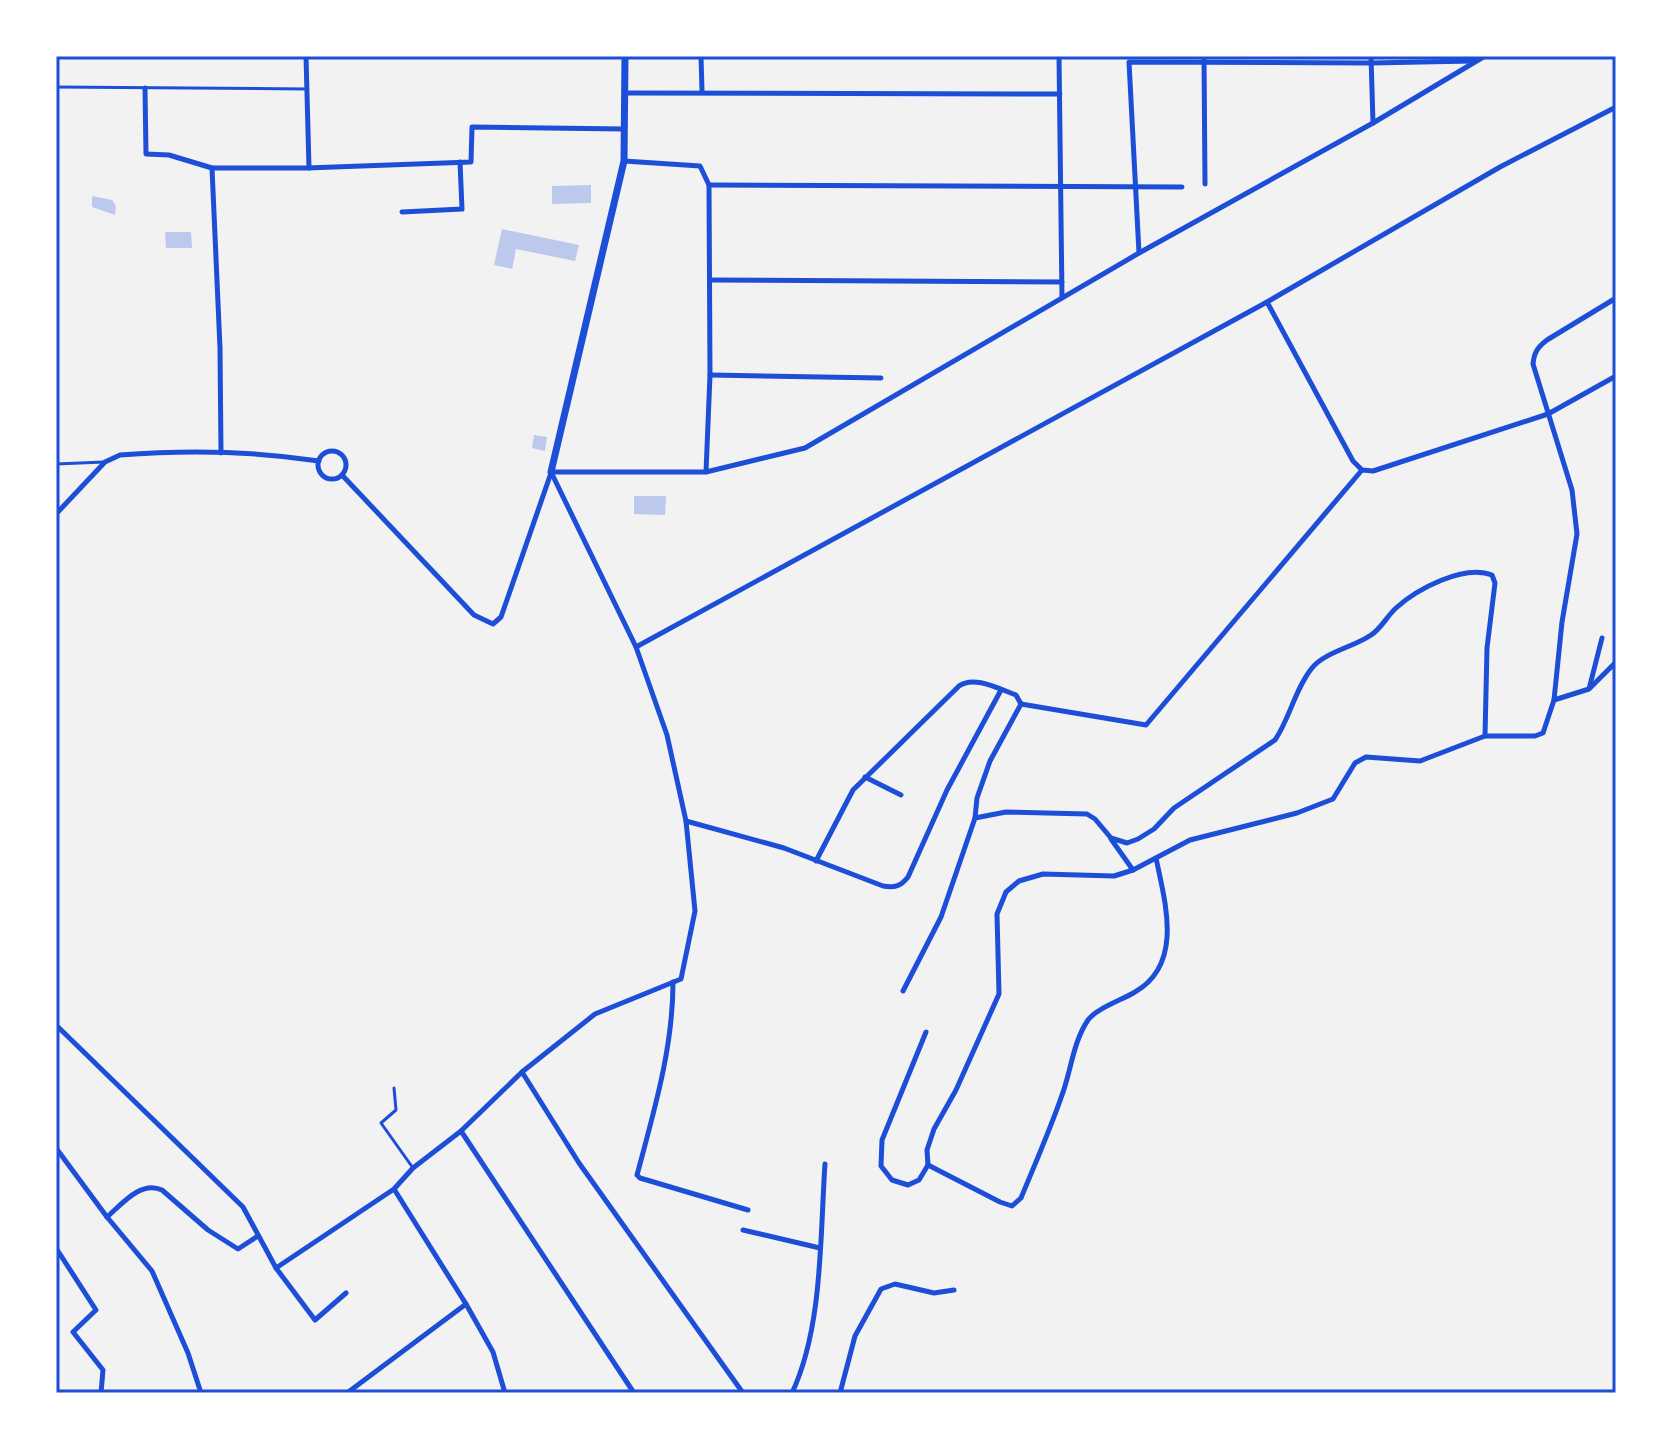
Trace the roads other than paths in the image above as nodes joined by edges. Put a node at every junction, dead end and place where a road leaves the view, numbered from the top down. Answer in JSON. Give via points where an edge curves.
{"nodes":[{"id":1,"x":306,"y":56,"type":"edge"},
{"id":2,"x":625,"y":56,"type":"edge"},
{"id":3,"x":701,"y":56,"type":"edge"},
{"id":4,"x":1059,"y":56,"type":"edge"},
{"id":5,"x":1485,"y":56,"type":"edge"},
{"id":6,"x":1204,"y":59,"type":"edge"},
{"id":7,"x":1371,"y":60,"type":"edge"},
{"id":8,"x":1476,"y":61,"type":"junction"},
{"id":9,"x":56,"y":87,"type":"edge"},
{"id":10,"x":145,"y":88,"type":"junction"},
{"id":11,"x":307,"y":89,"type":"junction"},
{"id":12,"x":702,"y":91,"type":"junction"},
{"id":13,"x":624,"y":93,"type":"junction"},
{"id":14,"x":1060,"y":94,"type":"junction"},
{"id":15,"x":1616,"y":107,"type":"edge"},
{"id":16,"x":1373,"y":123,"type":"junction"},
{"id":17,"x":624,"y":129,"type":"junction"},
{"id":18,"x":624,"y":161,"type":"junction"},
{"id":19,"x":460,"y":162,"type":"junction"},
{"id":20,"x":212,"y":168,"type":"junction"},
{"id":21,"x":309,"y":168,"type":"junction"},
{"id":22,"x":1205,"y":184,"type":"dead end"},
{"id":23,"x":709,"y":185,"type":"junction"},
{"id":24,"x":1061,"y":187,"type":"junction"},
{"id":25,"x":1136,"y":187,"type":"junction"},
{"id":26,"x":1182,"y":187,"type":"dead end"},
{"id":27,"x":402,"y":212,"type":"dead end"},
{"id":28,"x":1139,"y":253,"type":"junction"},
{"id":29,"x":710,"y":280,"type":"junction"},
{"id":30,"x":1062,"y":282,"type":"junction"},
{"id":31,"x":1062,"y":298,"type":"junction"},
{"id":32,"x":1616,"y":298,"type":"edge"},
{"id":33,"x":1267,"y":302,"type":"junction"},
{"id":34,"x":710,"y":375,"type":"junction"},
{"id":35,"x":1616,"y":376,"type":"edge"},
{"id":36,"x":881,"y":378,"type":"dead end"},
{"id":37,"x":1548,"y":414,"type":"junction"},
{"id":38,"x":221,"y":453,"type":"junction"},
{"id":39,"x":319,"y":461,"type":"junction"},
{"id":40,"x":105,"y":462,"type":"junction"},
{"id":41,"x":56,"y":464,"type":"edge"},
{"id":42,"x":1362,"y":470,"type":"junction"},
{"id":43,"x":551,"y":472,"type":"junction"},
{"id":44,"x":706,"y":472,"type":"junction"},
{"id":45,"x":342,"y":475,"type":"junction"},
{"id":46,"x":56,"y":514,"type":"edge"},
{"id":47,"x":1602,"y":638,"type":"dead end"},
{"id":48,"x":636,"y":647,"type":"junction"},
{"id":49,"x":1616,"y":662,"type":"edge"},
{"id":50,"x":1589,"y":689,"type":"junction"},
{"id":51,"x":1001,"y":690,"type":"junction"},
{"id":52,"x":1554,"y":700,"type":"junction"},
{"id":53,"x":1021,"y":704,"type":"junction"},
{"id":54,"x":1485,"y":736,"type":"junction"},
{"id":55,"x":865,"y":777,"type":"junction"},
{"id":56,"x":901,"y":795,"type":"dead end"},
{"id":57,"x":975,"y":818,"type":"junction"},
{"id":58,"x":686,"y":821,"type":"junction"},
{"id":59,"x":1111,"y":838,"type":"junction"},
{"id":60,"x":1156,"y":858,"type":"junction"},
{"id":61,"x":816,"y":861,"type":"junction"},
{"id":62,"x":1133,"y":870,"type":"junction"},
{"id":63,"x":673,"y":982,"type":"junction"},
{"id":64,"x":903,"y":991,"type":"dead end"},
{"id":65,"x":56,"y":1025,"type":"edge"},
{"id":66,"x":926,"y":1032,"type":"dead end"},
{"id":67,"x":522,"y":1072,"type":"junction"},
{"id":68,"x":394,"y":1088,"type":"dead end"},
{"id":69,"x":461,"y":1131,"type":"junction"},
{"id":70,"x":56,"y":1148,"type":"edge"},
{"id":71,"x":825,"y":1164,"type":"dead end"},
{"id":72,"x":928,"y":1165,"type":"junction"},
{"id":73,"x":413,"y":1168,"type":"junction"},
{"id":74,"x":394,"y":1189,"type":"junction"},
{"id":75,"x":748,"y":1210,"type":"dead end"},
{"id":76,"x":107,"y":1217,"type":"junction"},
{"id":77,"x":743,"y":1230,"type":"dead end"},
{"id":78,"x":258,"y":1236,"type":"junction"},
{"id":79,"x":56,"y":1248,"type":"edge"},
{"id":80,"x":820,"y":1248,"type":"junction"},
{"id":81,"x":276,"y":1268,"type":"junction"},
{"id":82,"x":954,"y":1290,"type":"dead end"},
{"id":83,"x":346,"y":1293,"type":"dead end"},
{"id":84,"x":466,"y":1304,"type":"junction"},
{"id":85,"x":101,"y":1393,"type":"edge"},
{"id":86,"x":201,"y":1393,"type":"edge"},
{"id":87,"x":347,"y":1393,"type":"edge"},
{"id":88,"x":505,"y":1393,"type":"edge"},
{"id":89,"x":634,"y":1393,"type":"edge"},
{"id":90,"x":743,"y":1393,"type":"edge"},
{"id":91,"x":792,"y":1393,"type":"edge"},
{"id":92,"x":840,"y":1393,"type":"edge"}],
"edges":[{"from":1,"to":11,"type":"street"},
{"from":2,"to":13,"type":"street"},
{"from":3,"to":12,"type":"street"},
{"from":4,"to":14,"type":"street"},
{"from":5,"to":8,"type":"street"},
{"from":6,"to":7,"type":"street"},
{"from":6,"to":22,"type":"street"},
{"from":6,"to":25,"type":"street","via":[[1129,62]]},
{"from":7,"to":8,"type":"street"},
{"from":7,"to":16,"type":"street"},
{"from":8,"to":16,"type":"street"},
{"from":9,"to":10,"type":"lane"},
{"from":10,"to":11,"type":"lane"},
{"from":10,"to":20,"type":"street","via":[[146,154]]},
{"from":11,"to":21,"type":"street"},
{"from":12,"to":13,"type":"street"},
{"from":12,"to":14,"type":"street"},
{"from":13,"to":17,"type":"street"},
{"from":14,"to":24,"type":"street"},
{"from":15,"to":33,"type":"street"},
{"from":16,"to":28,"type":"street"},
{"from":17,"to":18,"type":"street"},
{"from":17,"to":19,"type":"street","via":[[472,127],[471,162]]},
{"from":18,"to":23,"type":"street","via":[[700,166]]},
{"from":18,"to":43,"type":"street"},
{"from":19,"to":21,"type":"street"},
{"from":19,"to":27,"type":"street","via":[[462,209]]},
{"from":20,"to":21,"type":"street"},
{"from":20,"to":38,"type":"street"},
{"from":23,"to":24,"type":"street"},
{"from":23,"to":29,"type":"street"},
{"from":24,"to":25,"type":"street"},
{"from":24,"to":30,"type":"street"},
{"from":25,"to":26,"type":"street"},
{"from":25,"to":28,"type":"street"},
{"from":28,"to":31,"type":"street"},
{"from":29,"to":30,"type":"street"},
{"from":29,"to":34,"type":"street"},
{"from":30,"to":31,"type":"street"},
{"from":31,"to":44,"type":"street","via":[[805,448]]},
{"from":32,"to":37,"type":"street","via":[[1538,346],[1533,364]]},
{"from":33,"to":42,"type":"street"},
{"from":33,"to":48,"type":"street"},
{"from":34,"to":36,"type":"street"},
{"from":34,"to":44,"type":"street"},
{"from":35,"to":37,"type":"street"},
{"from":37,"to":42,"type":"street","via":[[1373,471]]},
{"from":37,"to":52,"type":"street","via":[[1572,490],[1577,534]]},
{"from":38,"to":39,"type":"street"},
{"from":38,"to":40,"type":"street","via":[[120,455]]},
{"from":39,"to":45,"type":"street","via":[[323,475]]},
{"from":39,"to":45,"type":"street","via":[[331,451],[341,454],[346,463]]},
{"from":40,"to":41,"type":"lane"},
{"from":40,"to":46,"type":"street"},
{"from":42,"to":53,"type":"street","via":[[1146,725]]},
{"from":43,"to":44,"type":"street"},
{"from":43,"to":45,"type":"street","via":[[501,617],[493,624],[474,615]]},
{"from":43,"to":48,"type":"street"},
{"from":47,"to":50,"type":"street"},
{"from":48,"to":58,"type":"street","via":[[667,735]]},
{"from":49,"to":50,"type":"street"},
{"from":50,"to":52,"type":"street"},
{"from":51,"to":53,"type":"street","via":[[1016,695]]},
{"from":51,"to":55,"type":"street","via":[[965,681]]},
{"from":51,"to":61,"type":"street","via":[[903,884],[883,886]]},
{"from":52,"to":54,"type":"street","via":[[1543,733]]},
{"from":53,"to":57,"type":"street","via":[[990,761]]},
{"from":54,"to":59,"type":"street","via":[[1495,583],[1483,572],[1416,592],[1374,634],[1314,665],[1275,740],[1174,808],[1138,839],[1127,843]]},
{"from":54,"to":60,"type":"street","via":[[1420,761],[1366,757],[1355,763],[1333,799],[1190,840]]},
{"from":55,"to":56,"type":"street"},
{"from":55,"to":61,"type":"street"},
{"from":57,"to":59,"type":"street","via":[[1006,812],[1087,814]]},
{"from":57,"to":64,"type":"street","via":[[941,917]]},
{"from":58,"to":61,"type":"street"},
{"from":58,"to":63,"type":"street","via":[[695,911],[681,979]]},
{"from":59,"to":62,"type":"street"},
{"from":60,"to":62,"type":"street"},
{"from":60,"to":72,"type":"street","via":[[1168,941],[1155,976],[1090,1017],[1021,1198],[1012,1206],[1000,1202]]},
{"from":62,"to":72,"type":"street","via":[[1114,876],[1043,874],[1019,881],[1006,892],[995,928],[999,994],[934,1129]]},
{"from":63,"to":67,"type":"street","via":[[595,1014]]},
{"from":63,"to":75,"type":"street","via":[[664,1075],[637,1175]]},
{"from":65,"to":78,"type":"street","via":[[243,1207]]},
{"from":66,"to":72,"type":"street","via":[[882,1140],[881,1166],[892,1180],[908,1185],[919,1180]]},
{"from":67,"to":69,"type":"street"},
{"from":67,"to":90,"type":"street","via":[[579,1163]]},
{"from":68,"to":73,"type":"lane","via":[[396,1110],[381,1123]]},
{"from":69,"to":73,"type":"street"},
{"from":69,"to":89,"type":"street"},
{"from":70,"to":76,"type":"street"},
{"from":71,"to":80,"type":"street"},
{"from":73,"to":74,"type":"street"},
{"from":74,"to":81,"type":"street"},
{"from":74,"to":84,"type":"street"},
{"from":76,"to":78,"type":"street","via":[[153,1186],[238,1249]]},
{"from":76,"to":86,"type":"street","via":[[152,1271]]},
{"from":77,"to":80,"type":"street"},
{"from":78,"to":81,"type":"street"},
{"from":79,"to":85,"type":"street","via":[[96,1310],[73,1332],[103,1370]]},
{"from":80,"to":91,"type":"street","via":[[812,1322]]},
{"from":81,"to":83,"type":"street","via":[[315,1320]]},
{"from":82,"to":92,"type":"street","via":[[934,1293],[895,1284],[881,1289],[855,1336]]},
{"from":84,"to":87,"type":"street"},
{"from":84,"to":88,"type":"street","via":[[493,1352]]}]}
